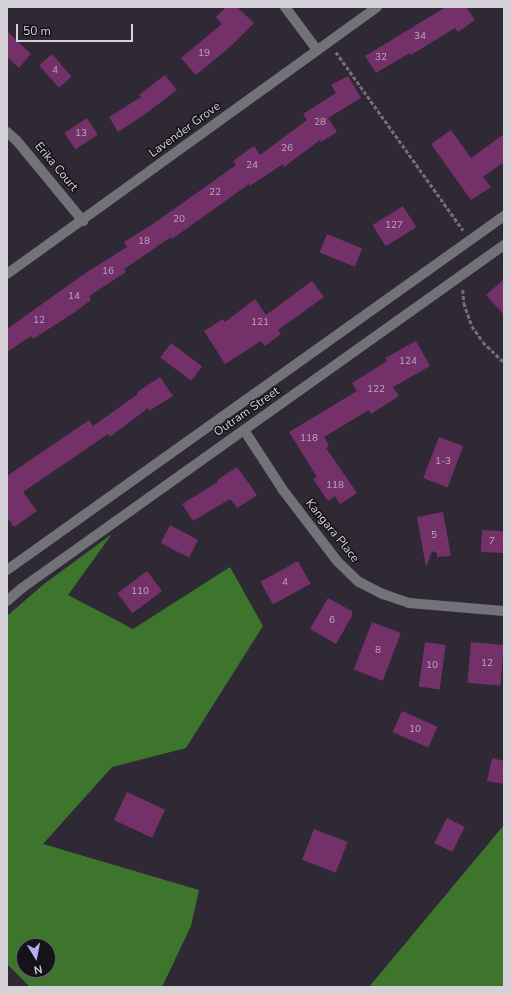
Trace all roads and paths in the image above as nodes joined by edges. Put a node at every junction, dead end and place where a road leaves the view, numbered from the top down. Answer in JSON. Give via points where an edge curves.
{"nodes":[{"id":1,"x":285,"y":7,"type":"edge"},
{"id":2,"x":377,"y":7,"type":"edge"},
{"id":3,"x":328,"y":41,"type":"junction"},
{"id":4,"x":317,"y":50,"type":"junction"},
{"id":5,"x":7,"y":132,"type":"edge"},
{"id":6,"x":504,"y":216,"type":"edge"},
{"id":7,"x":83,"y":221,"type":"junction"},
{"id":8,"x":470,"y":240,"type":"junction"},
{"id":9,"x":504,"y":246,"type":"edge"},
{"id":10,"x":7,"y":274,"type":"edge"},
{"id":11,"x":455,"y":280,"type":"junction"},
{"id":12,"x":504,"y":362,"type":"edge"},
{"id":13,"x":244,"y":430,"type":"junction"},
{"id":14,"x":7,"y":570,"type":"edge"},
{"id":15,"x":7,"y":601,"type":"edge"},
{"id":16,"x":504,"y":611,"type":"edge"}],
"edges":[{"from":1,"to":4,"type":"street"},
{"from":2,"to":3,"type":"street","name":"Lavender Grove"},
{"from":3,"to":4,"type":"street","name":"Lavender Grove"},
{"from":3,"to":8,"type":"path"},
{"from":4,"to":7,"type":"street","name":"Lavender Grove"},
{"from":5,"to":7,"type":"street","name":"Erika Court"},
{"from":6,"to":8,"type":"street","name":"Outram Street"},
{"from":7,"to":10,"type":"street","name":"Lavender Grove"},
{"from":8,"to":14,"type":"street","name":"Outram Street"},
{"from":9,"to":11,"type":"street","name":"Outram Street"},
{"from":11,"to":12,"type":"path","via":[[463,290],[464,303],[472,326],[483,342]]},
{"from":11,"to":13,"type":"street","name":"Outram Street"},
{"from":13,"to":15,"type":"street","name":"Outram Street"},
{"from":13,"to":16,"type":"street","name":"Kangara Place","via":[[336,561],[359,582],[409,603]]}]}
